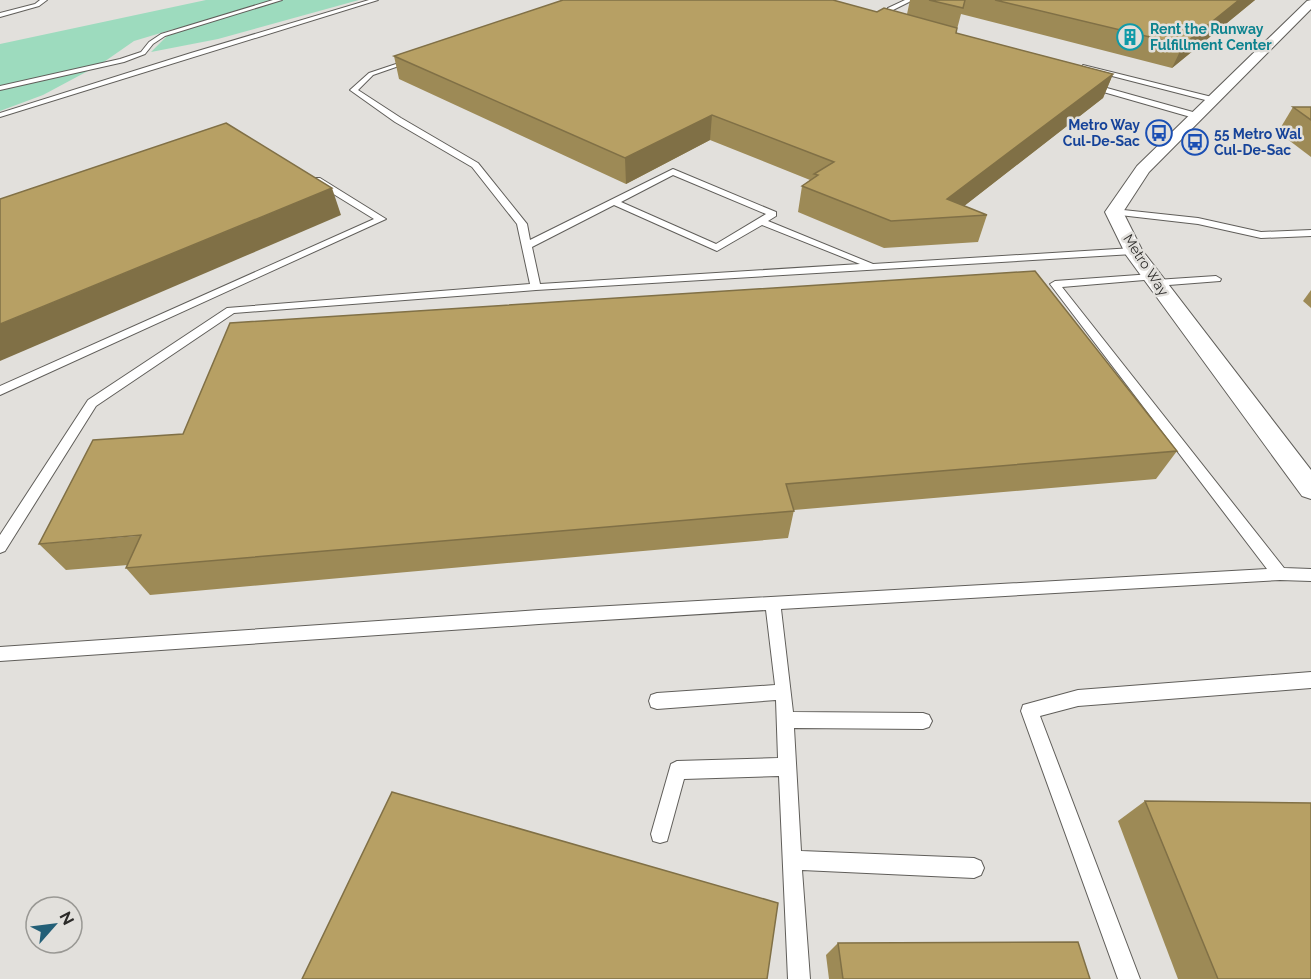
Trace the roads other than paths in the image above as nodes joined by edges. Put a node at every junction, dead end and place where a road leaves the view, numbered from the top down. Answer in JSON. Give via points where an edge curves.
{"nodes":[{"id":1,"x":44,"y":0,"type":"edge"},
{"id":2,"x":279,"y":0,"type":"edge"},
{"id":3,"x":375,"y":0,"type":"edge"},
{"id":4,"x":910,"y":0,"type":"edge"},
{"id":5,"x":1310,"y":1,"type":"edge"},
{"id":6,"x":0,"y":15,"type":"edge"},
{"id":7,"x":915,"y":23,"type":"edge"},
{"id":8,"x":426,"y":56,"type":"edge"},
{"id":9,"x":1076,"y":65,"type":"edge"},
{"id":10,"x":1082,"y":83,"type":"edge"},
{"id":11,"x":0,"y":88,"type":"edge"},
{"id":12,"x":1213,"y":100,"type":"junction"},
{"id":13,"x":0,"y":115,"type":"edge"},
{"id":14,"x":1197,"y":116,"type":"junction"},
{"id":15,"x":313,"y":177,"type":"edge"},
{"id":16,"x":614,"y":202,"type":"junction"},
{"id":17,"x":1114,"y":212,"type":"junction"},
{"id":18,"x":761,"y":221,"type":"junction"},
{"id":19,"x":1311,"y":233,"type":"edge"},
{"id":20,"x":527,"y":246,"type":"junction"},
{"id":21,"x":1133,"y":251,"type":"junction"},
{"id":22,"x":871,"y":266,"type":"junction"},
{"id":23,"x":1216,"y":279,"type":"dead end"},
{"id":24,"x":1154,"y":280,"type":"junction"},
{"id":25,"x":536,"y":287,"type":"junction"},
{"id":26,"x":213,"y":295,"type":"junction"},
{"id":27,"x":231,"y":310,"type":"junction"},
{"id":28,"x":0,"y":391,"type":"edge"},
{"id":29,"x":1311,"y":489,"type":"edge"},
{"id":30,"x":0,"y":547,"type":"edge"},
{"id":31,"x":1280,"y":574,"type":"junction"},
{"id":32,"x":1311,"y":575,"type":"edge"},
{"id":33,"x":773,"y":603,"type":"junction"},
{"id":34,"x":0,"y":654,"type":"edge"},
{"id":35,"x":1311,"y":680,"type":"edge"},
{"id":36,"x":784,"y":692,"type":"junction"},
{"id":37,"x":657,"y":701,"type":"dead end"},
{"id":38,"x":785,"y":720,"type":"junction"},
{"id":39,"x":924,"y":721,"type":"dead end"},
{"id":40,"x":789,"y":767,"type":"junction"},
{"id":41,"x":660,"y":834,"type":"dead end"},
{"id":42,"x":792,"y":860,"type":"junction"},
{"id":43,"x":974,"y":868,"type":"dead end"},
{"id":44,"x":800,"y":979,"type":"edge"},
{"id":45,"x":1129,"y":979,"type":"edge"}],
"edges":[{"from":1,"to":6,"type":"lane"},
{"from":2,"to":11,"type":"lane","via":[[163,35],[143,53],[122,61]]},
{"from":3,"to":13,"type":"lane"},
{"from":4,"to":7,"type":"lane","via":[[890,9],[890,14]]},
{"from":5,"to":12,"type":"street"},
{"from":8,"to":20,"type":"lane","via":[[371,74],[354,90],[475,165],[522,224]]},
{"from":9,"to":12,"type":"lane"},
{"from":10,"to":14,"type":"lane"},
{"from":12,"to":14,"type":"street"},
{"from":14,"to":17,"type":"street","via":[[1143,169]]},
{"from":15,"to":26,"type":"lane","via":[[381,219]]},
{"from":16,"to":18,"type":"lane","via":[[717,248]]},
{"from":16,"to":18,"type":"lane","via":[[673,172],[773,214]]},
{"from":16,"to":20,"type":"lane"},
{"from":17,"to":19,"type":"lane","via":[[1198,221],[1261,235]]},
{"from":17,"to":21,"type":"street","name":"Metro Way"},
{"from":18,"to":22,"type":"lane"},
{"from":20,"to":25,"type":"lane"},
{"from":21,"to":22,"type":"lane"},
{"from":21,"to":24,"type":"street","name":"Metro Way"},
{"from":22,"to":25,"type":"lane"},
{"from":23,"to":24,"type":"lane"},
{"from":24,"to":29,"type":"street","name":"Metro Way"},
{"from":24,"to":31,"type":"lane","via":[[1055,284]]},
{"from":25,"to":27,"type":"lane"},
{"from":26,"to":27,"type":"lane"},
{"from":26,"to":28,"type":"lane"},
{"from":27,"to":30,"type":"lane","via":[[92,402]]},
{"from":31,"to":32,"type":"lane"},
{"from":31,"to":33,"type":"lane"},
{"from":33,"to":34,"type":"lane"},
{"from":33,"to":36,"type":"lane"},
{"from":35,"to":45,"type":"lane","via":[[1078,698],[1029,711]]},
{"from":36,"to":37,"type":"lane"},
{"from":36,"to":38,"type":"lane"},
{"from":38,"to":39,"type":"lane"},
{"from":38,"to":40,"type":"lane"},
{"from":40,"to":41,"type":"lane","via":[[677,770]]},
{"from":40,"to":42,"type":"lane"},
{"from":42,"to":43,"type":"lane"},
{"from":42,"to":44,"type":"lane"}]}
